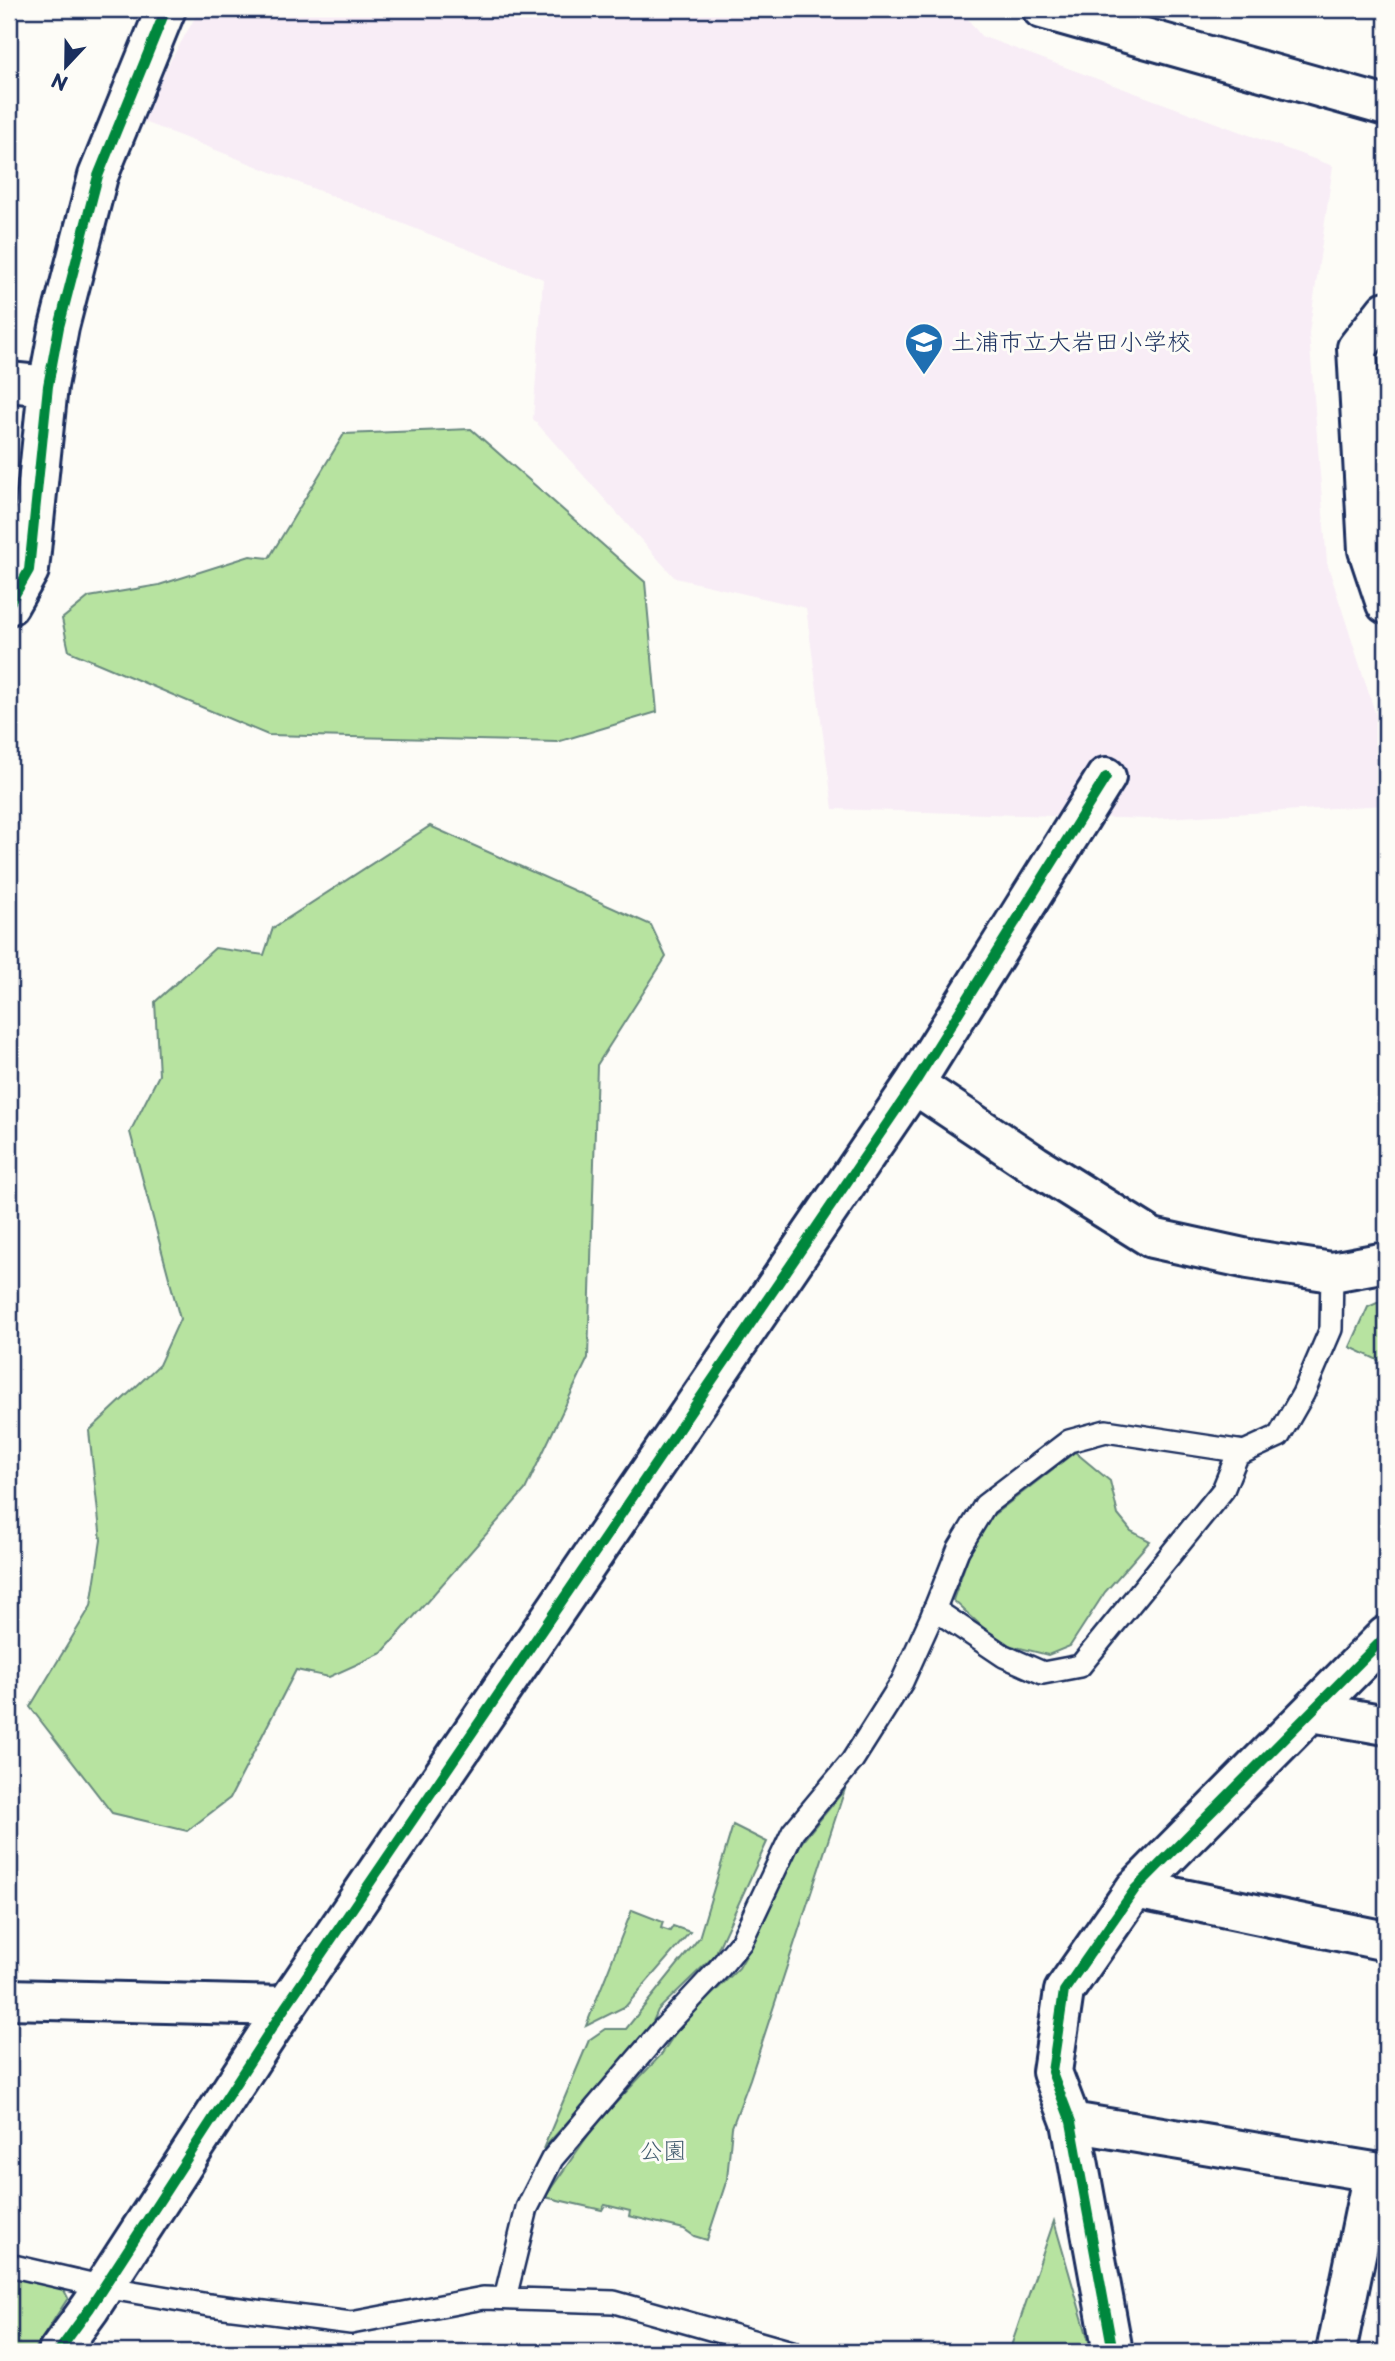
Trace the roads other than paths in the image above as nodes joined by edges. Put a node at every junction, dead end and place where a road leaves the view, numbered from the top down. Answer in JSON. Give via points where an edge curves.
{"nodes":[{"id":1,"x":166,"y":9,"type":"edge"},
{"id":2,"x":1042,"y":9,"type":"edge"},
{"id":3,"x":1386,"y":106,"type":"edge"},
{"id":4,"x":1386,"y":311,"type":"edge"},
{"id":5,"x":9,"y":382,"type":"edge"},
{"id":6,"x":48,"y":386,"type":"junction"},
{"id":7,"x":1386,"y":604,"type":"edge"},
{"id":8,"x":9,"y":605,"type":"edge"},
{"id":9,"x":1106,"y":777,"type":"dead end"},
{"id":10,"x":914,"y":1084,"type":"junction"},
{"id":11,"x":1386,"y":1262,"type":"edge"},
{"id":12,"x":1332,"y":1272,"type":"junction"},
{"id":13,"x":1239,"y":1451,"type":"junction"},
{"id":14,"x":934,"y":1609,"type":"junction"},
{"id":15,"x":1386,"y":1636,"type":"edge"},
{"id":16,"x":1312,"y":1712,"type":"junction"},
{"id":17,"x":1386,"y":1725,"type":"edge"},
{"id":18,"x":1135,"y":1889,"type":"junction"},
{"id":19,"x":1386,"y":1941,"type":"edge"},
{"id":20,"x":9,"y":1999,"type":"edge"},
{"id":21,"x":286,"y":2007,"type":"junction"},
{"id":22,"x":1071,"y":2122,"type":"junction"},
{"id":23,"x":1380,"y":2173,"type":"edge"},
{"id":24,"x":9,"y":2264,"type":"edge"},
{"id":25,"x":104,"y":2287,"type":"junction"},
{"id":26,"x":505,"y":2298,"type":"junction"},
{"id":27,"x":58,"y":2352,"type":"edge"},
{"id":28,"x":792,"y":2352,"type":"edge"},
{"id":29,"x":1113,"y":2352,"type":"edge"},
{"id":30,"x":1336,"y":2352,"type":"edge"}],
"edges":[{"from":1,"to":6,"type":"street","via":[[98,176]]},
{"from":2,"to":3,"type":"street"},
{"from":4,"to":7,"type":"street","via":[[1357,348],[1368,550]]},
{"from":5,"to":6,"type":"street"},
{"from":6,"to":8,"type":"street","via":[[29,570]]},
{"from":9,"to":10,"type":"street"},
{"from":10,"to":12,"type":"street","via":[[1152,1238]]},
{"from":10,"to":21,"type":"street"},
{"from":11,"to":12,"type":"street"},
{"from":12,"to":13,"type":"lane","via":[[1331,1329],[1303,1394],[1279,1436]]},
{"from":13,"to":14,"type":"lane","via":[[1106,1431],[1069,1441],[985,1505],[958,1549]]},
{"from":13,"to":14,"type":"lane","via":[[1223,1490],[1080,1666],[1044,1673],[1004,1656]]},
{"from":14,"to":26,"type":"lane","via":[[902,1682],[852,1761],[793,1832],[741,1942],[552,2159],[527,2208]]},
{"from":15,"to":16,"type":"street"},
{"from":16,"to":17,"type":"street"},
{"from":16,"to":18,"type":"street"},
{"from":18,"to":19,"type":"street"},
{"from":18,"to":22,"type":"street","via":[[1063,1990],[1052,2072]]},
{"from":20,"to":21,"type":"street"},
{"from":21,"to":25,"type":"street"},
{"from":22,"to":23,"type":"street"},
{"from":22,"to":29,"type":"street"},
{"from":23,"to":30,"type":"street"},
{"from":24,"to":25,"type":"lane"},
{"from":25,"to":26,"type":"lane","via":[[351,2323],[483,2298]]},
{"from":25,"to":27,"type":"street"},
{"from":26,"to":28,"type":"lane","via":[[614,2302]]}]}
